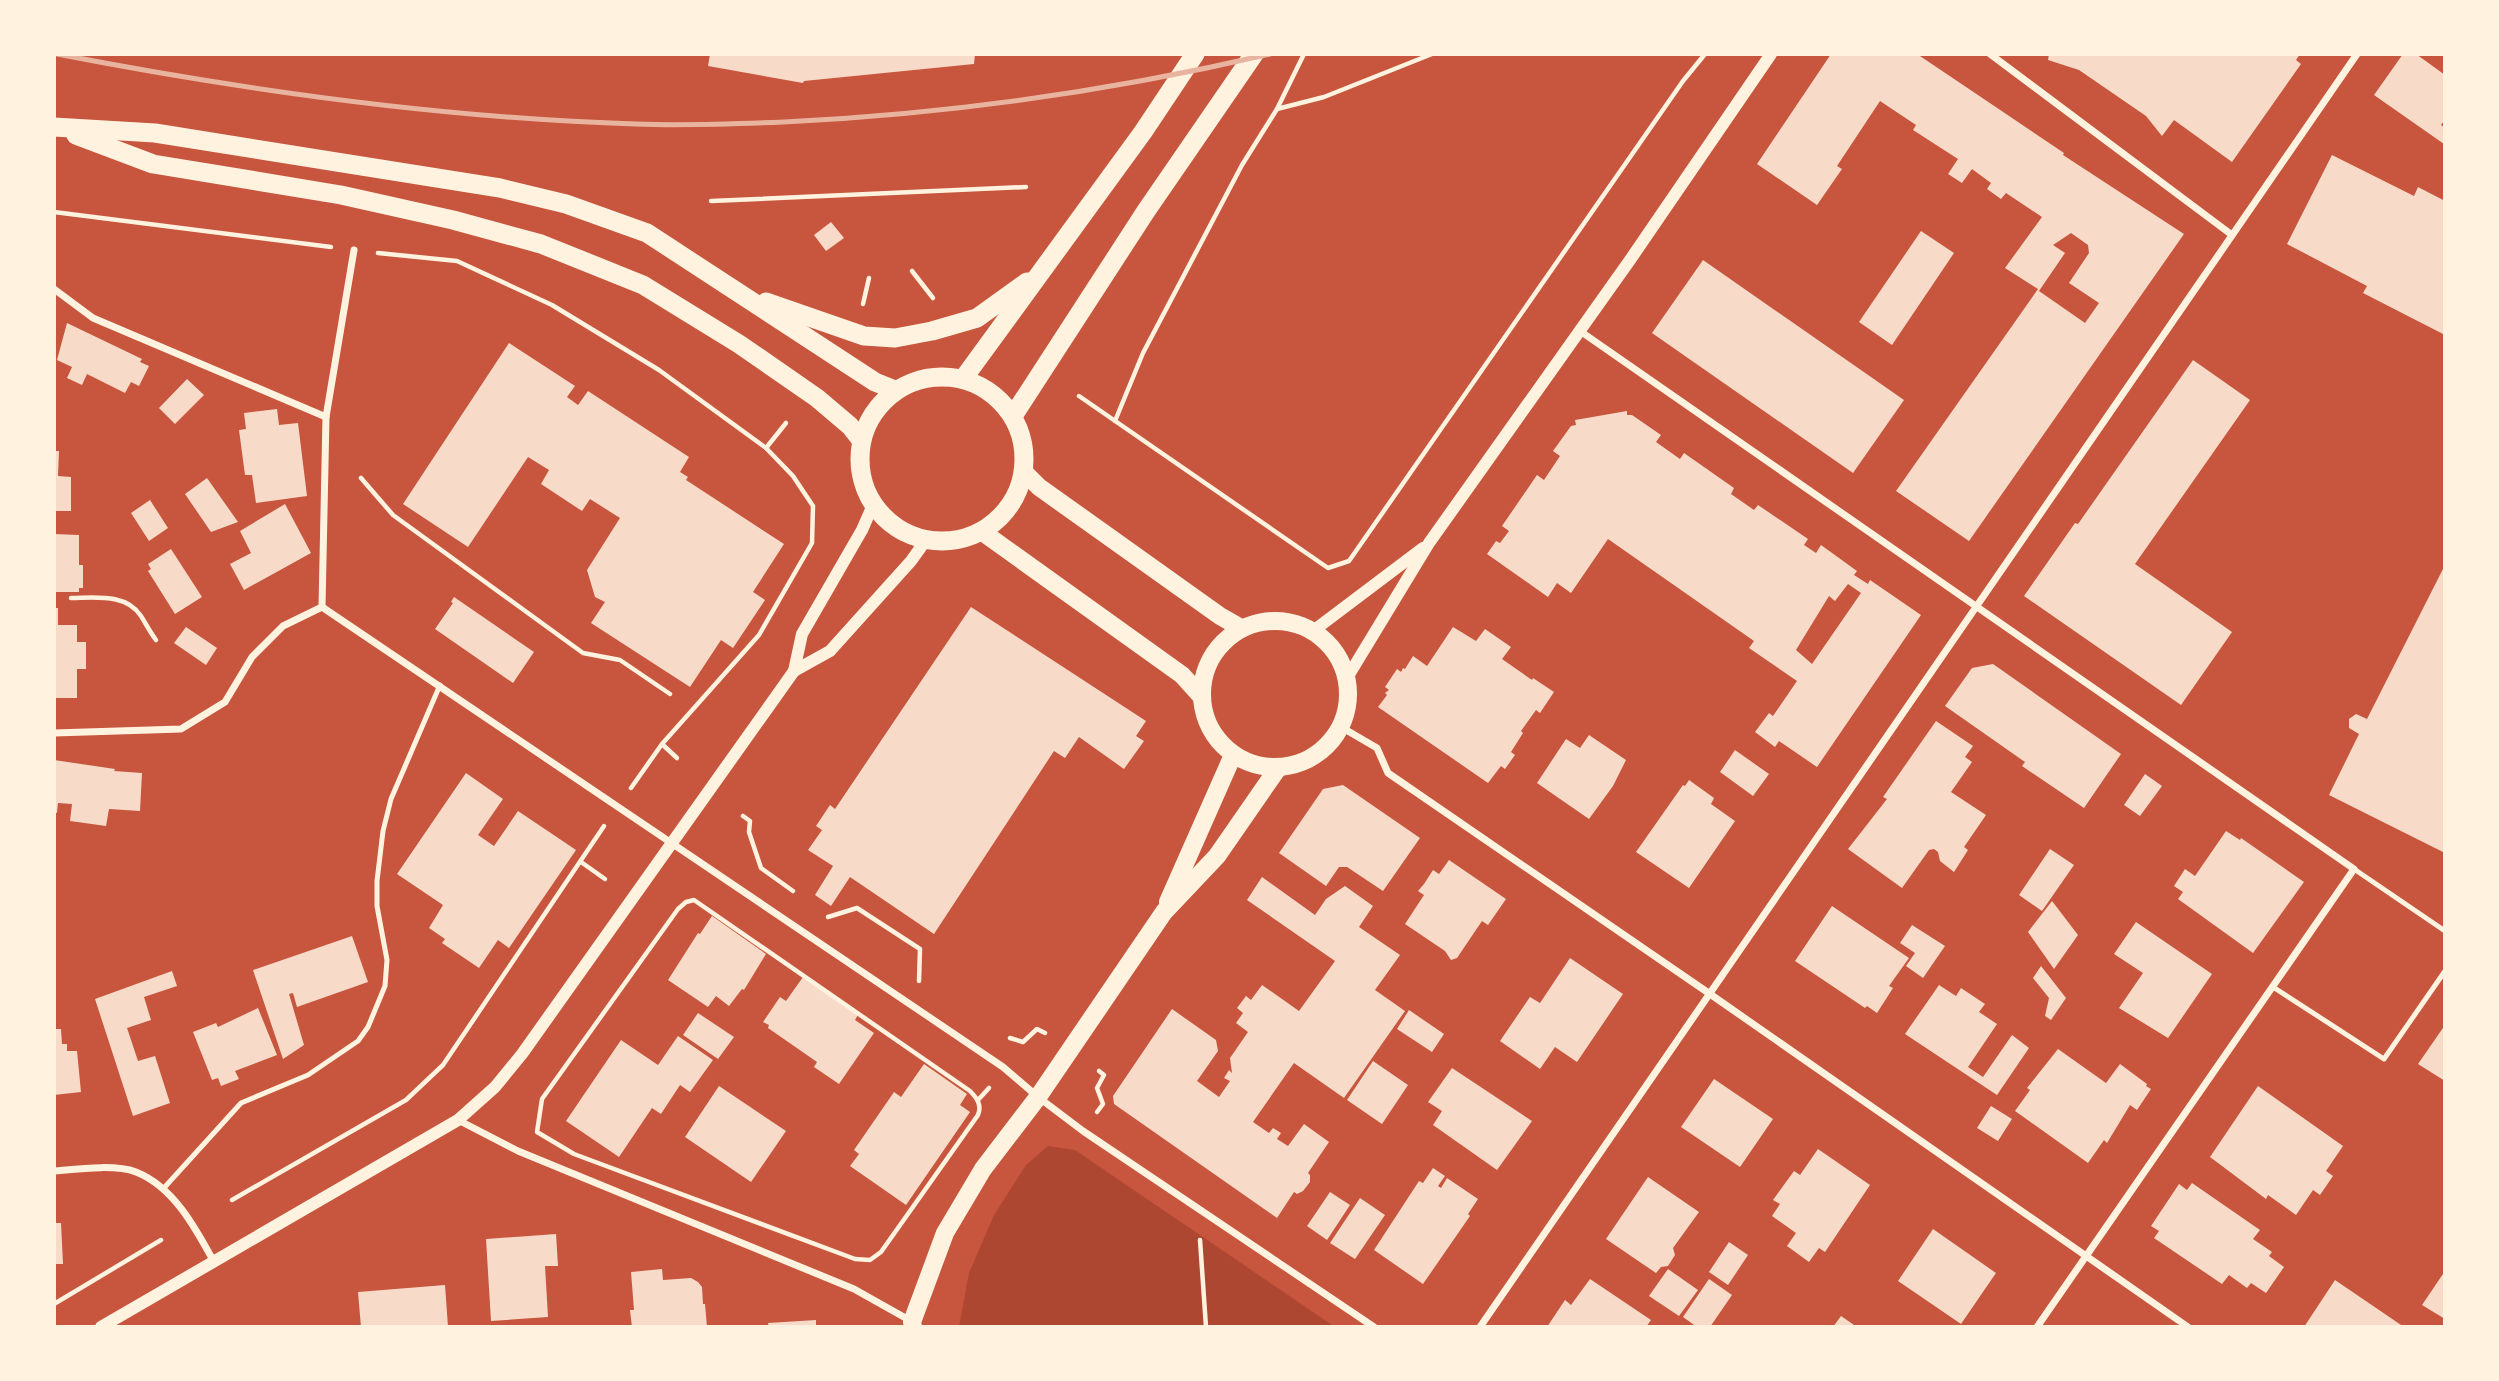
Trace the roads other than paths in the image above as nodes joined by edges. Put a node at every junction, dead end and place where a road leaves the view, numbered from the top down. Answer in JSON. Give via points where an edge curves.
{"nodes":[{"id":1,"x":1195,"y":54,"type":"edge"},
{"id":2,"x":1254,"y":54,"type":"edge"},
{"id":3,"x":1771,"y":54,"type":"edge"},
{"id":4,"x":1990,"y":54,"type":"edge"},
{"id":5,"x":2357,"y":54,"type":"edge"},
{"id":6,"x":55,"y":127,"type":"edge"},
{"id":7,"x":2232,"y":235,"type":"junction"},
{"id":8,"x":354,"y":250,"type":"road end"},
{"id":9,"x":1042,"y":271,"type":"junction"},
{"id":10,"x":54,"y":289,"type":"edge"},
{"id":11,"x":740,"y":293,"type":"junction"},
{"id":12,"x":1580,"y":331,"type":"junction"},
{"id":13,"x":963,"y":379,"type":"junction"},
{"id":14,"x":895,"y":390,"type":"junction"},
{"id":15,"x":1013,"y":416,"type":"junction"},
{"id":16,"x":326,"y":417,"type":"junction"},
{"id":17,"x":861,"y":440,"type":"junction"},
{"id":18,"x":1023,"y":471,"type":"junction"},
{"id":19,"x":873,"y":505,"type":"junction"},
{"id":20,"x":981,"y":531,"type":"junction"},
{"id":21,"x":926,"y":540,"type":"junction"},
{"id":22,"x":1429,"y":543,"type":"junction"},
{"id":23,"x":322,"y":607,"type":"junction"},
{"id":24,"x":1976,"y":608,"type":"junction"},
{"id":25,"x":1241,"y":628,"type":"junction"},
{"id":26,"x":1313,"y":631,"type":"junction"},
{"id":27,"x":794,"y":671,"type":"junction"},
{"id":28,"x":1347,"y":678,"type":"junction"},
{"id":29,"x":440,"y":685,"type":"junction"},
{"id":30,"x":1200,"y":696,"type":"junction"},
{"id":31,"x":1341,"y":726,"type":"junction"},
{"id":32,"x":54,"y":733,"type":"edge"},
{"id":33,"x":1233,"y":755,"type":"junction"},
{"id":34,"x":1278,"y":768,"type":"junction"},
{"id":35,"x":673,"y":844,"type":"junction"},
{"id":36,"x":2354,"y":869,"type":"junction"},
{"id":37,"x":1164,"y":912,"type":"junction"},
{"id":38,"x":2445,"y":930,"type":"edge"},
{"id":39,"x":2445,"y":971,"type":"edge"},
{"id":40,"x":2273,"y":987,"type":"junction"},
{"id":41,"x":1710,"y":994,"type":"junction"},
{"id":42,"x":1038,"y":1097,"type":"junction"},
{"id":43,"x":458,"y":1120,"type":"junction"},
{"id":44,"x":54,"y":1171,"type":"edge"},
{"id":45,"x":163,"y":1189,"type":"junction"},
{"id":46,"x":2087,"y":1257,"type":"junction"},
{"id":47,"x":214,"y":1263,"type":"junction"},
{"id":48,"x":913,"y":1324,"type":"edge"},
{"id":49,"x":101,"y":1327,"type":"edge"},
{"id":50,"x":1374,"y":1327,"type":"edge"},
{"id":51,"x":1480,"y":1327,"type":"edge"},
{"id":52,"x":2037,"y":1327,"type":"edge"},
{"id":53,"x":2188,"y":1327,"type":"edge"}],
"edges":[{"from":1,"to":9,"type":"highway"},
{"from":2,"to":15,"type":"highway"},
{"from":3,"to":12,"type":"street"},
{"from":4,"to":7,"type":"street"},
{"from":5,"to":7,"type":"street"},
{"from":6,"to":11,"type":"highway","via":[[155,134],[500,188],[566,204],[647,233]]},
{"from":6,"to":17,"type":"highway","via":[[153,164],[341,195],[541,244],[643,285],[817,398]]},
{"from":7,"to":24,"type":"street"},
{"from":8,"to":16,"type":"street"},
{"from":9,"to":11,"type":"highway","via":[[977,318],[895,338],[864,336]]},
{"from":9,"to":13,"type":"highway"},
{"from":10,"to":16,"type":"street","via":[[93,318]]},
{"from":11,"to":14,"type":"highway","via":[[875,383]]},
{"from":12,"to":22,"type":"street"},
{"from":12,"to":24,"type":"street"},
{"from":13,"to":14,"type":"highway","via":[[928,377]]},
{"from":13,"to":15,"type":"highway","via":[[992,393]]},
{"from":14,"to":17,"type":"highway","via":[[873,412]]},
{"from":15,"to":18,"type":"highway","via":[[1023,442]]},
{"from":16,"to":23,"type":"street"},
{"from":17,"to":19,"type":"highway","via":[[860,474]]},
{"from":18,"to":20,"type":"highway","via":[[1009,506]]},
{"from":18,"to":25,"type":"main road","via":[[1039,487]]},
{"from":19,"to":21,"type":"highway","via":[[896,528]]},
{"from":19,"to":27,"type":"street","via":[[802,634]]},
{"from":20,"to":21,"type":"highway","via":[[954,540]]},
{"from":20,"to":30,"type":"main road","via":[[1182,676]]},
{"from":21,"to":27,"type":"street","via":[[830,651]]},
{"from":22,"to":26,"type":"street"},
{"from":22,"to":28,"type":"street"},
{"from":23,"to":29,"type":"street"},
{"from":23,"to":32,"type":"street","via":[[283,626],[252,657],[225,702],[181,729]]},
{"from":24,"to":36,"type":"street"},
{"from":24,"to":41,"type":"street"},
{"from":25,"to":26,"type":"main road","via":[[1265,621],[1290,621]]},
{"from":25,"to":30,"type":"main road","via":[[1223,640],[1211,656]]},
{"from":26,"to":28,"type":"main road","via":[[1335,651]]},
{"from":27,"to":35,"type":"street"},
{"from":28,"to":31,"type":"main road","via":[[1348,703]]},
{"from":29,"to":35,"type":"street"},
{"from":29,"to":45,"type":"lane","via":[[391,799],[383,831],[377,906],[387,960],[385,986],[368,1027],[358,1041],[318,1068],[241,1103]]},
{"from":30,"to":33,"type":"main road","via":[[1209,730]]},
{"from":31,"to":34,"type":"main road","via":[[1316,756]]},
{"from":31,"to":41,"type":"street","via":[[1377,748],[1388,773]]},
{"from":33,"to":34,"type":"main road","via":[[1255,765]]},
{"from":33,"to":37,"type":"main road"},
{"from":34,"to":37,"type":"main road","via":[[1217,856]]},
{"from":35,"to":42,"type":"street","via":[[1003,1068]]},
{"from":35,"to":43,"type":"street","via":[[522,1055]]},
{"from":36,"to":38,"type":"lane"},
{"from":36,"to":40,"type":"street"},
{"from":37,"to":42,"type":"main road"},
{"from":39,"to":40,"type":"lane","via":[[2384,1059]]},
{"from":40,"to":46,"type":"street"},
{"from":41,"to":46,"type":"street"},
{"from":41,"to":51,"type":"street"},
{"from":42,"to":48,"type":"main road","via":[[983,1169],[945,1233]]},
{"from":42,"to":50,"type":"street"},
{"from":43,"to":47,"type":"street"},
{"from":43,"to":48,"type":"street","via":[[518,1151],[853,1289]]},
{"from":44,"to":45,"type":"street","via":[[105,1168],[136,1172]]},
{"from":45,"to":47,"type":"street","via":[[192,1222]]},
{"from":46,"to":52,"type":"street"},
{"from":46,"to":53,"type":"street"},
{"from":47,"to":49,"type":"street"}]}
